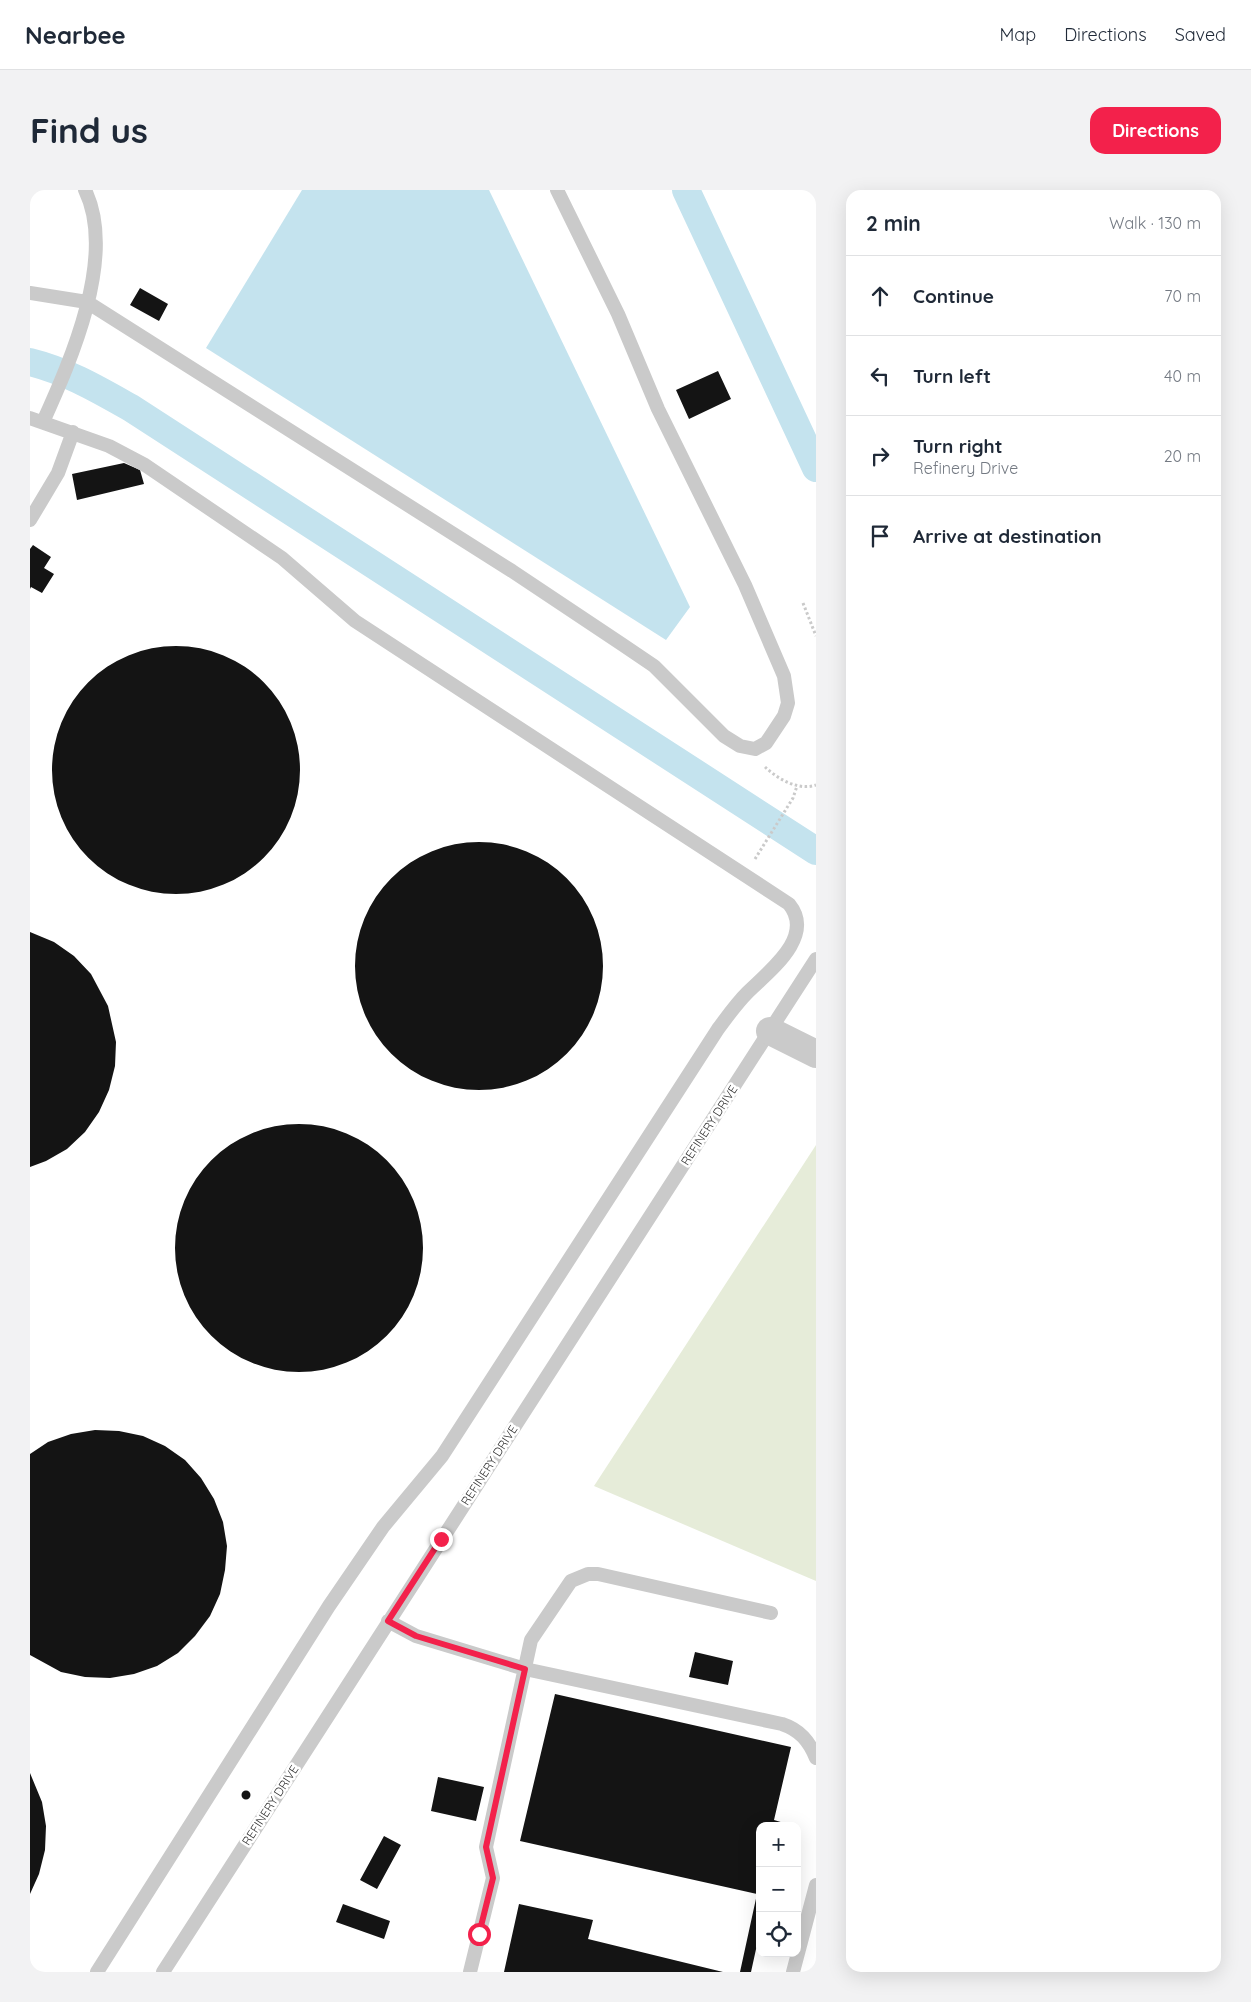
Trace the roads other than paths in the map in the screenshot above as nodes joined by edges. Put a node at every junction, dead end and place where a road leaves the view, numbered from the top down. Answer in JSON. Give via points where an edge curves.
{"nodes":[{"id":1,"x":85,"y":190,"type":"edge"},
{"id":2,"x":557,"y":190,"type":"edge"},
{"id":3,"x":30,"y":293,"type":"edge"},
{"id":4,"x":87,"y":302,"type":"junction"},
{"id":5,"x":37,"y":420,"type":"edge"},
{"id":6,"x":73,"y":432,"type":"junction"},
{"id":7,"x":30,"y":520,"type":"edge"},
{"id":8,"x":816,"y":959,"type":"edge"},
{"id":9,"x":770,"y":1031,"type":"junction"},
{"id":10,"x":816,"y":1054,"type":"edge"},
{"id":11,"x":770,"y":1613,"type":"dead end"},
{"id":12,"x":388,"y":1621,"type":"junction"},
{"id":13,"x":525,"y":1669,"type":"junction"},
{"id":14,"x":816,"y":1758,"type":"edge"},
{"id":15,"x":816,"y":1885,"type":"edge"},
{"id":16,"x":97,"y":1972,"type":"edge"},
{"id":17,"x":163,"y":1972,"type":"edge"},
{"id":18,"x":470,"y":1972,"type":"edge"},
{"id":19,"x":793,"y":1972,"type":"edge"}],
"edges":[{"from":1,"to":4,"type":"lane","via":[[94,216],[97,241]]},
{"from":2,"to":4,"type":"lane","via":[[618,314],[658,409],[745,585],[784,676],[788,703],[784,716],[766,743],[755,749],[740,746],[724,736],[654,666],[624,645]]},
{"from":3,"to":4,"type":"lane"},
{"from":4,"to":5,"type":"lane","via":[[51,404]]},
{"from":5,"to":6,"type":"lane"},
{"from":6,"to":7,"type":"lane","via":[[58,473]]},
{"from":6,"to":16,"type":"lane","via":[[144,465],[282,558],[355,621],[789,904],[798,921],[795,942],[788,953],[745,995],[718,1029],[442,1456],[382,1527],[329,1606]]},
{"from":8,"to":9,"type":"lane","name":"REFINERY DRIVE"},
{"from":9,"to":10,"type":"street"},
{"from":9,"to":12,"type":"lane","name":"REFINERY DRIVE"},
{"from":11,"to":13,"type":"lane","via":[[588,1574],[564,1588],[532,1640]]},
{"from":12,"to":13,"type":"lane","via":[[416,1636]]},
{"from":12,"to":17,"type":"lane","name":"REFINERY DRIVE"},
{"from":13,"to":14,"type":"lane","via":[[782,1724],[804,1736]]},
{"from":13,"to":18,"type":"lane","via":[[486,1847],[493,1878]]},
{"from":15,"to":19,"type":"lane"}]}
